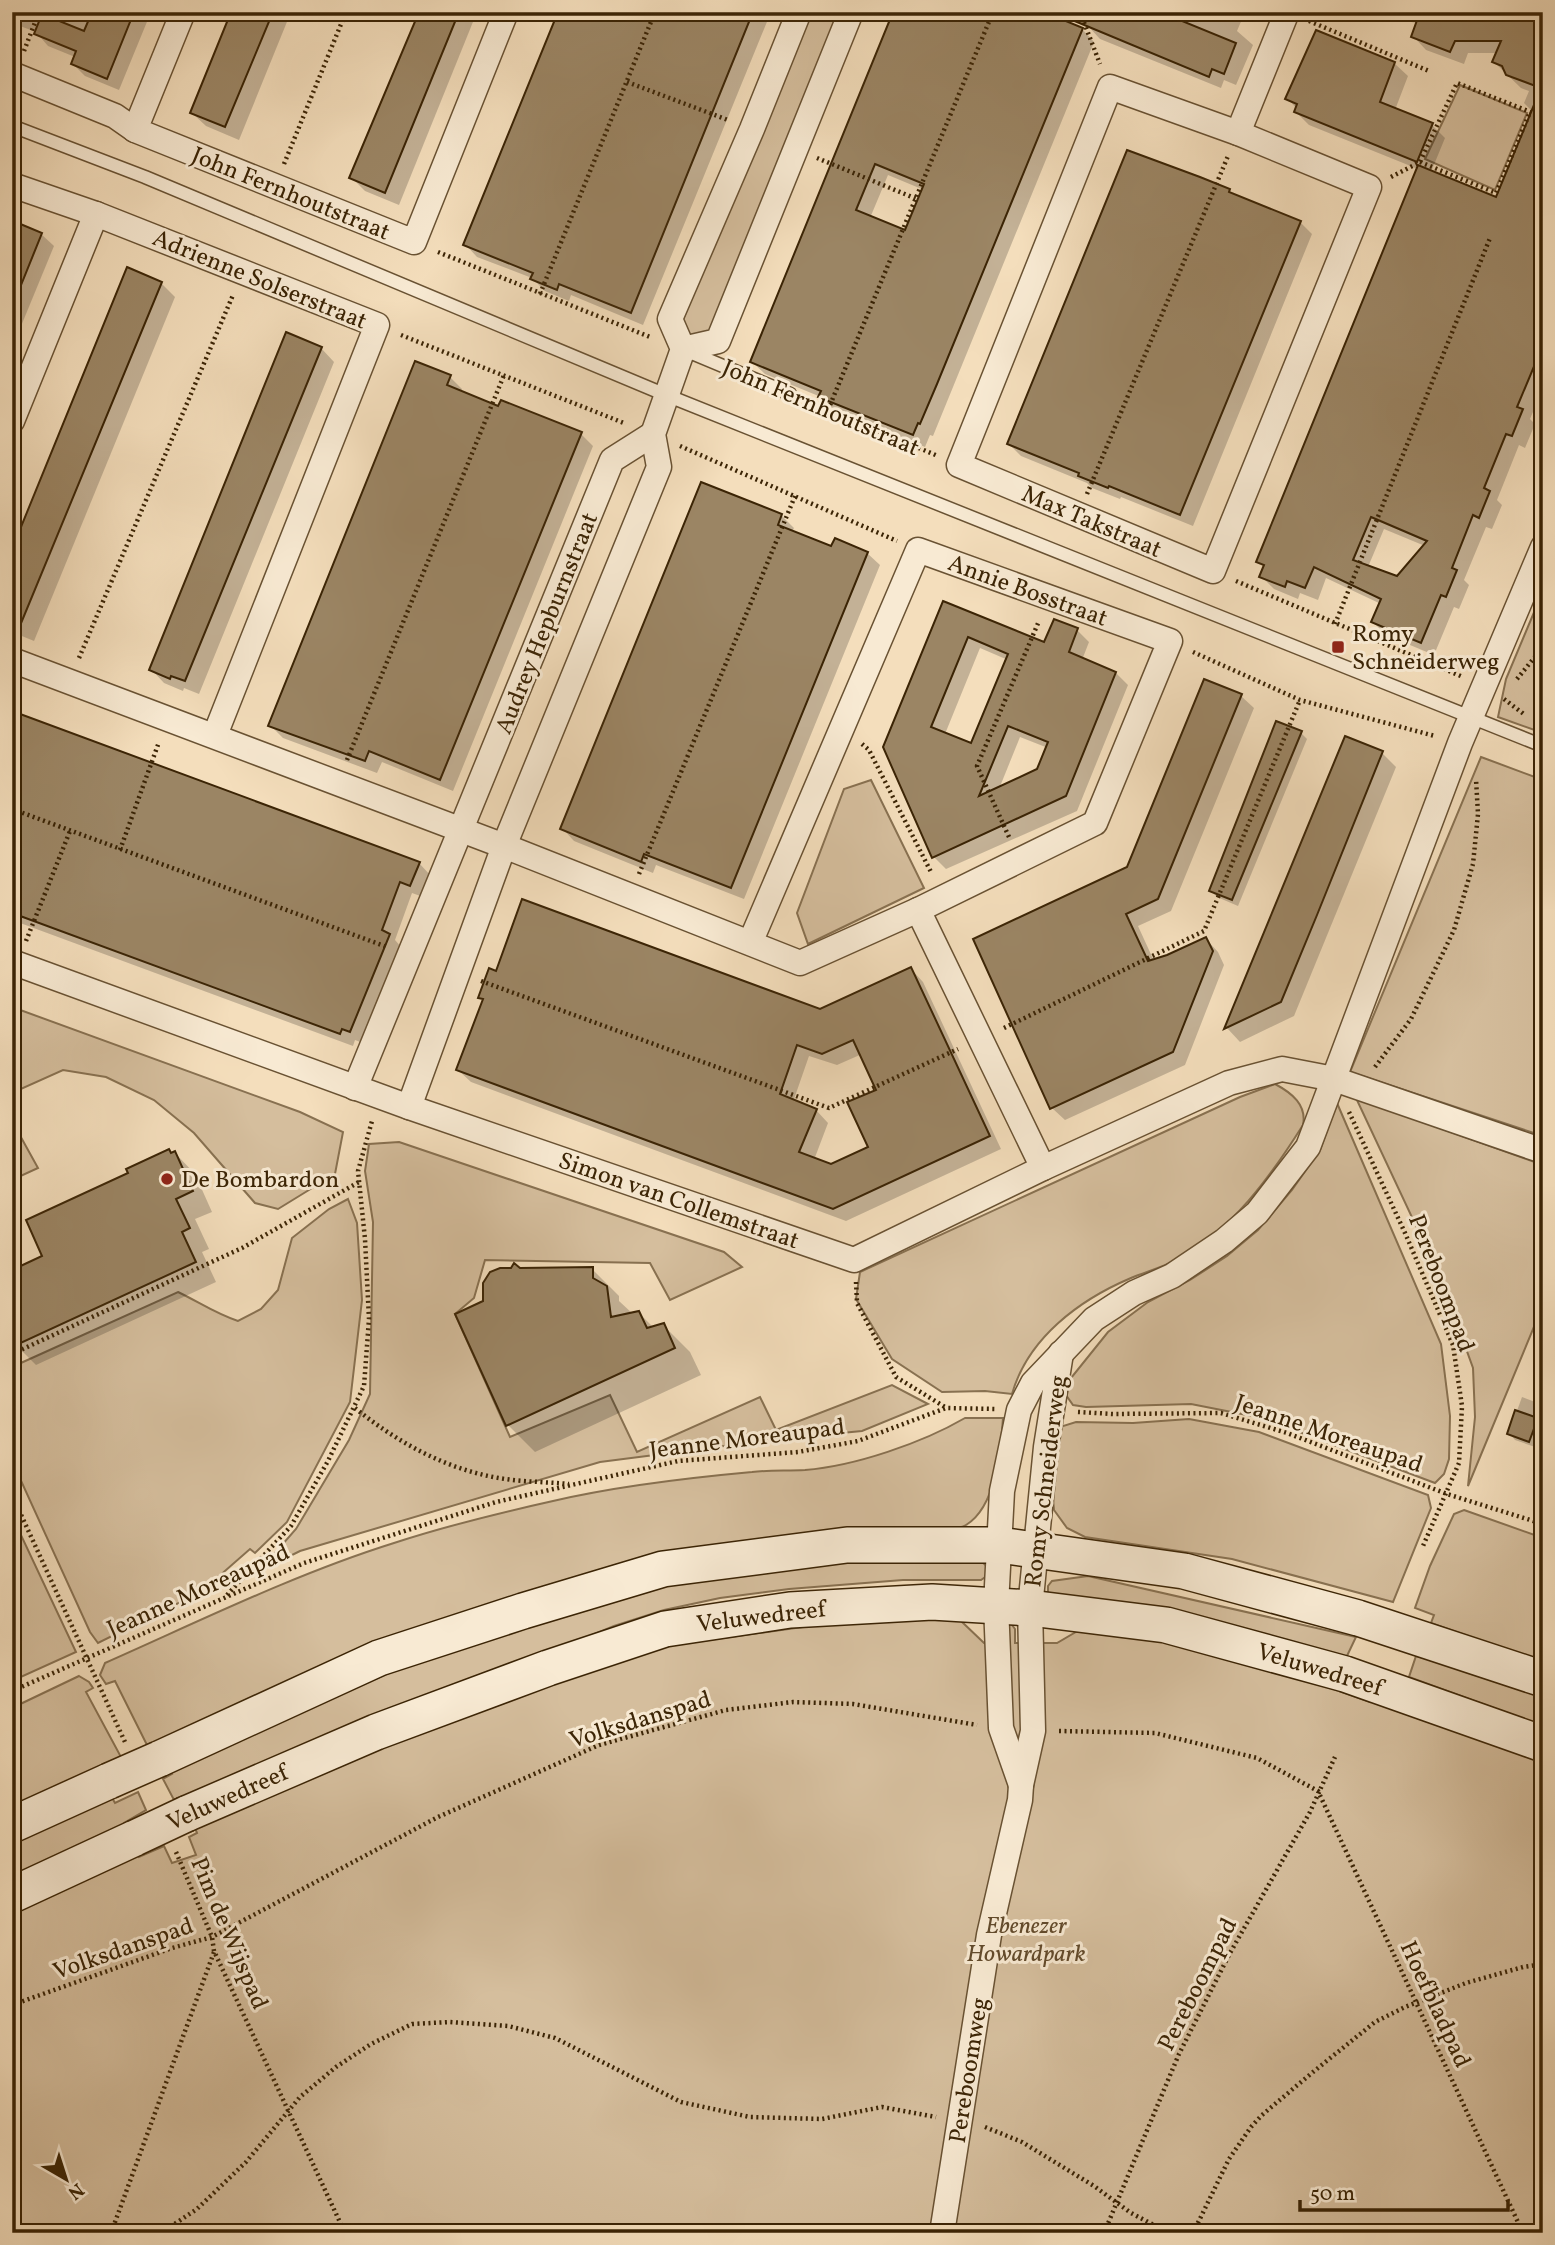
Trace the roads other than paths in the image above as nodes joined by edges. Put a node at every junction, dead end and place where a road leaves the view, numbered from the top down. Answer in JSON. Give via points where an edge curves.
{"nodes":[{"id":1,"x":183,"y":12,"type":"edge"},
{"id":2,"x":506,"y":12,"type":"edge"},
{"id":3,"x":799,"y":12,"type":"edge"},
{"id":4,"x":851,"y":12,"type":"edge"},
{"id":5,"x":1294,"y":15,"type":"edge"},
{"id":6,"x":13,"y":74,"type":"edge"},
{"id":7,"x":12,"y":126,"type":"edge"},
{"id":8,"x":135,"y":130,"type":"junction"},
{"id":9,"x":1238,"y":133,"type":"junction"},
{"id":10,"x":12,"y":185,"type":"edge"},
{"id":11,"x":96,"y":214,"type":"junction"},
{"id":12,"x":683,"y":349,"type":"junction"},
{"id":13,"x":790,"y":394,"type":"road end"},
{"id":14,"x":666,"y":395,"type":"junction"},
{"id":15,"x":12,"y":421,"type":"edge"},
{"id":16,"x":653,"y":434,"type":"junction"},
{"id":17,"x":1543,"y":547,"type":"edge"},
{"id":18,"x":12,"y":660,"type":"edge"},
{"id":19,"x":1481,"y":723,"type":"junction"},
{"id":20,"x":215,"y":735,"type":"junction"},
{"id":21,"x":1543,"y":746,"type":"edge"},
{"id":22,"x":461,"y":831,"type":"junction"},
{"id":23,"x":504,"y":846,"type":"junction"},
{"id":24,"x":918,"y":910,"type":"junction"},
{"id":25,"x":750,"y":943,"type":"junction"},
{"id":26,"x":14,"y":963,"type":"edge"},
{"id":27,"x":1334,"y":1079,"type":"junction"},
{"id":28,"x":355,"y":1088,"type":"junction"},
{"id":29,"x":409,"y":1107,"type":"junction"},
{"id":30,"x":1543,"y":1151,"type":"edge"},
{"id":31,"x":1043,"y":1168,"type":"junction"},
{"id":32,"x":1061,"y":1353,"type":"junction"},
{"id":33,"x":999,"y":1545,"type":"junction"},
{"id":34,"x":1036,"y":1548,"type":"junction"},
{"id":35,"x":1013,"y":1607,"type":"junction"},
{"id":36,"x":1543,"y":1678,"type":"edge"},
{"id":37,"x":1543,"y":1744,"type":"edge"},
{"id":38,"x":1021,"y":1785,"type":"junction"},
{"id":39,"x":12,"y":1825,"type":"edge"},
{"id":40,"x":12,"y":1895,"type":"edge"},
{"id":41,"x":942,"y":2233,"type":"edge"}],
"edges":[{"from":1,"to":8,"type":"street"},
{"from":2,"to":8,"type":"street","name":"John Fernhoutstraat","via":[[414,242]]},
{"from":3,"to":12,"type":"street","via":[[670,319]]},
{"from":4,"to":12,"type":"street","via":[[718,341]]},
{"from":5,"to":9,"type":"street"},
{"from":6,"to":8,"type":"street","name":"John Fernhoutstraat","via":[[115,116]]},
{"from":7,"to":14,"type":"lane"},
{"from":9,"to":9,"type":"street","name":"Max Takstraat","via":[[1110,87],[959,466],[1213,571],[1369,187]]},
{"from":10,"to":11,"type":"street","name":"Adrienne Solserstraat"},
{"from":11,"to":15,"type":"street"},
{"from":11,"to":20,"type":"street","name":"Adrienne Solserstraat","via":[[377,325]]},
{"from":12,"to":13,"type":"lane","name":"John Fernhoutstraat"},
{"from":12,"to":14,"type":"street","name":"Audrey Hepburnstraat"},
{"from":14,"to":16,"type":"street","name":"Audrey Hepburnstraat"},
{"from":14,"to":19,"type":"lane"},
{"from":16,"to":22,"type":"street","name":"Audrey Hepburnstraat","via":[[612,460]]},
{"from":16,"to":23,"type":"street","name":"Audrey Hepburnstraat","via":[[659,467]]},
{"from":17,"to":19,"type":"street","name":"Romy Schneiderweg"},
{"from":18,"to":20,"type":"street"},
{"from":19,"to":21,"type":"lane"},
{"from":19,"to":27,"type":"street","name":"Romy Schneiderweg","via":[[1460,743]]},
{"from":20,"to":22,"type":"street"},
{"from":22,"to":23,"type":"street"},
{"from":22,"to":28,"type":"street","name":"Audrey Hepburnstraat"},
{"from":23,"to":25,"type":"street"},
{"from":23,"to":29,"type":"street","name":"Audrey Hepburnstraat"},
{"from":24,"to":25,"type":"street","via":[[800,963]]},
{"from":24,"to":25,"type":"street","name":"Annie Bosstraat","via":[[1096,823],[1170,641],[918,550]]},
{"from":24,"to":31,"type":"street"},
{"from":26,"to":28,"type":"street","name":"Simon van Collemstraat"},
{"from":27,"to":30,"type":"street"},
{"from":27,"to":31,"type":"street","via":[[1282,1069],[1229,1083]]},
{"from":27,"to":32,"type":"street","name":"Romy Schneiderweg","via":[[1308,1147],[1256,1213],[1172,1276],[1094,1319]]},
{"from":28,"to":29,"type":"street","name":"Simon van Collemstraat"},
{"from":29,"to":31,"type":"street","name":"Simon van Collemstraat","via":[[854,1260]]},
{"from":32,"to":33,"type":"street","name":"Romy Schneiderweg","via":[[1033,1383],[1020,1410],[1002,1491]]},
{"from":32,"to":34,"type":"street","name":"Romy Schneiderweg"},
{"from":33,"to":34,"type":"main road"},
{"from":33,"to":35,"type":"street","name":"Pereboomweg"},
{"from":33,"to":39,"type":"main road","bridge":true,"via":[[847,1545],[663,1569],[379,1658],[144,1755],[109,1781]]},
{"from":34,"to":35,"type":"street","name":"Romy Schneiderweg"},
{"from":34,"to":36,"type":"main road","via":[[1184,1571],[1358,1618]]},
{"from":35,"to":37,"type":"main road","name":"Veluwedreef","via":[[1166,1625],[1345,1674]]},
{"from":35,"to":38,"type":"street","name":"Pereboomweg","via":[[1033,1731]]},
{"from":35,"to":38,"type":"street","name":"Pereboomweg","via":[[1001,1728]]},
{"from":35,"to":40,"type":"main road","name":"Veluwedreef","bridge":true,"via":[[932,1602],[790,1610],[665,1629],[376,1732],[179,1828],[135,1838]]},
{"from":38,"to":41,"type":"street","name":"Pereboomweg","via":[[989,1935]]}]}
